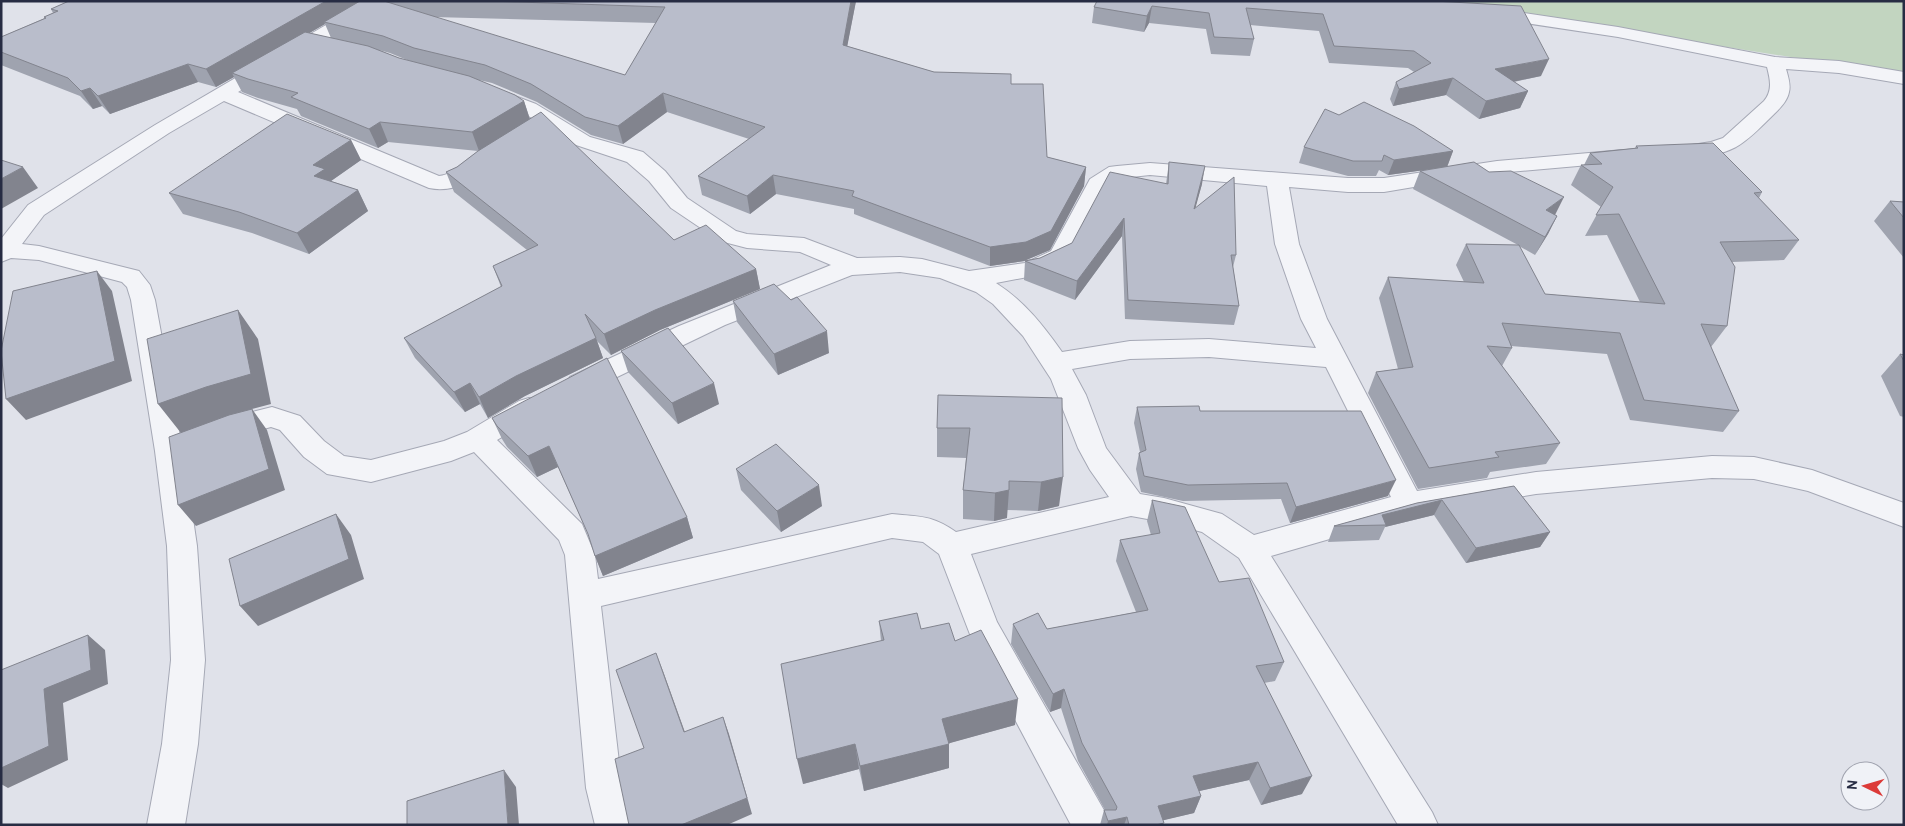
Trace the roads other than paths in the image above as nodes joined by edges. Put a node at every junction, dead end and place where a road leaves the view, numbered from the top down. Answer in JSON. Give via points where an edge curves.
{"nodes":[{"id":1,"x":374,"y":2,"type":"edge"},
{"id":2,"x":1474,"y":11,"type":"edge"},
{"id":3,"x":312,"y":42,"type":"junction"},
{"id":4,"x":336,"y":47,"type":"edge"},
{"id":5,"x":1776,"y":63,"type":"junction"},
{"id":6,"x":1904,"y":78,"type":"edge"},
{"id":7,"x":469,"y":85,"type":"edge"},
{"id":8,"x":225,"y":94,"type":"junction"},
{"id":9,"x":501,"y":149,"type":"edge"},
{"id":10,"x":1277,"y":180,"type":"junction"},
{"id":11,"x":3,"y":252,"type":"edge"},
{"id":12,"x":856,"y":266,"type":"junction"},
{"id":13,"x":968,"y":279,"type":"junction"},
{"id":14,"x":1334,"y":359,"type":"junction"},
{"id":15,"x":1054,"y":363,"type":"junction"},
{"id":16,"x":476,"y":439,"type":"junction"},
{"id":17,"x":169,"y":450,"type":"junction"},
{"id":18,"x":1131,"y":504,"type":"junction"},
{"id":19,"x":1409,"y":504,"type":"junction"},
{"id":20,"x":1904,"y":515,"type":"edge"},
{"id":21,"x":952,"y":546,"type":"junction"},
{"id":22,"x":1250,"y":549,"type":"junction"},
{"id":23,"x":584,"y":596,"type":"junction"},
{"id":24,"x":166,"y":825,"type":"edge"},
{"id":25,"x":614,"y":825,"type":"edge"},
{"id":26,"x":1092,"y":825,"type":"edge"},
{"id":27,"x":1419,"y":825,"type":"edge"}],
"edges":[{"from":1,"to":3,"type":"street"},
{"from":2,"to":5,"type":"street","via":[[1618,32]]},
{"from":3,"to":4,"type":"street"},
{"from":3,"to":8,"type":"street"},
{"from":5,"to":6,"type":"street","via":[[1839,67]]},
{"from":5,"to":10,"type":"street","via":[[1780,94],[1772,105],[1730,142],[1698,151],[1497,167],[1384,185]]},
{"from":7,"to":12,"type":"street","via":[[530,108],[540,125],[635,157],[657,176],[679,203],[728,236],[747,241],[804,245]]},
{"from":8,"to":9,"type":"street","via":[[438,183],[456,181]]},
{"from":8,"to":11,"type":"street","via":[[162,129],[36,210]]},
{"from":10,"to":13,"type":"street","via":[[1150,169],[1117,172],[1098,184],[1060,256],[1030,270]]},
{"from":10,"to":14,"type":"street","via":[[1287,244],[1314,319]]},
{"from":11,"to":17,"type":"street","via":[[39,253],[130,276],[138,285]]},
{"from":12,"to":13,"type":"street","via":[[922,266]]},
{"from":12,"to":16,"type":"street","via":[[761,300],[670,338]]},
{"from":13,"to":15,"type":"street","via":[[997,294],[1018,313]]},
{"from":14,"to":15,"type":"street","via":[[1209,348],[1130,350]]},
{"from":14,"to":19,"type":"street"},
{"from":15,"to":18,"type":"street","via":[[1069,386],[1092,448],[1111,480]]},
{"from":16,"to":17,"type":"street","via":[[451,450],[371,471],[338,466],[314,449],[290,423],[272,418],[239,425]]},
{"from":16,"to":23,"type":"street","via":[[571,533],[580,555]]},
{"from":17,"to":24,"type":"street","via":[[182,546],[188,660],[180,744]]},
{"from":18,"to":21,"type":"street"},
{"from":18,"to":22,"type":"street","via":[[1211,523]]},
{"from":19,"to":20,"type":"street","via":[[1536,483],[1712,467],[1754,468],[1812,481]]},
{"from":19,"to":22,"type":"street"},
{"from":21,"to":23,"type":"street","via":[[930,530],[892,526]]},
{"from":21,"to":26,"type":"street","via":[[983,627]]},
{"from":22,"to":27,"type":"street"},
{"from":23,"to":25,"type":"street","via":[[604,788]]}]}
